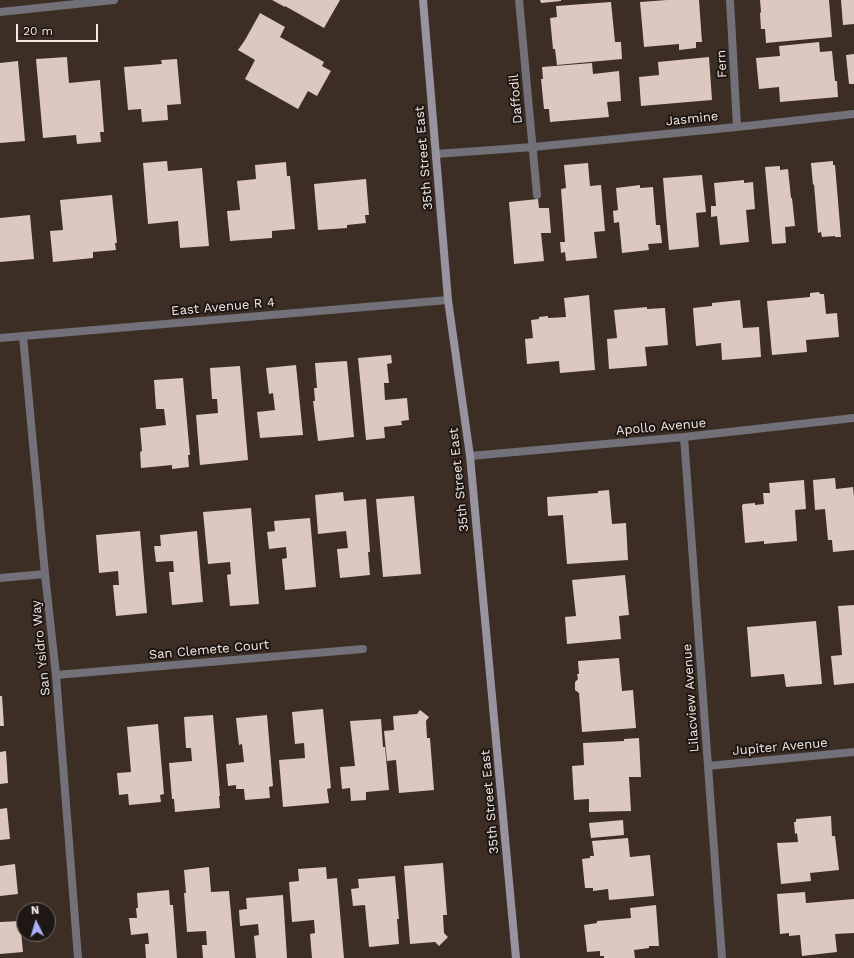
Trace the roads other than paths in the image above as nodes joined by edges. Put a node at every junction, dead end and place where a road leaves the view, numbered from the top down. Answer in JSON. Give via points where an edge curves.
{"nodes":[{"id":1,"x":114,"y":0,"type":"edge"},
{"id":2,"x":423,"y":0,"type":"edge"},
{"id":3,"x":519,"y":0,"type":"edge"},
{"id":4,"x":730,"y":0,"type":"edge"},
{"id":5,"x":0,"y":12,"type":"edge"},
{"id":6,"x":854,"y":114,"type":"edge"},
{"id":7,"x":737,"y":127,"type":"junction"},
{"id":8,"x":533,"y":147,"type":"junction"},
{"id":9,"x":436,"y":154,"type":"junction"},
{"id":10,"x":537,"y":195,"type":"dead end"},
{"id":11,"x":448,"y":300,"type":"junction"},
{"id":12,"x":23,"y":336,"type":"junction"},
{"id":13,"x":0,"y":338,"type":"edge"},
{"id":14,"x":854,"y":418,"type":"edge"},
{"id":15,"x":684,"y":437,"type":"junction"},
{"id":16,"x":470,"y":456,"type":"junction"},
{"id":17,"x":45,"y":574,"type":"junction"},
{"id":18,"x":0,"y":578,"type":"edge"},
{"id":19,"x":364,"y":649,"type":"dead end"},
{"id":20,"x":56,"y":675,"type":"junction"},
{"id":21,"x":854,"y":752,"type":"edge"},
{"id":22,"x":708,"y":766,"type":"junction"},
{"id":23,"x":78,"y":958,"type":"edge"},
{"id":24,"x":516,"y":958,"type":"edge"},
{"id":25,"x":722,"y":958,"type":"edge"}],
"edges":[{"from":1,"to":5,"type":"street"},
{"from":2,"to":9,"type":"street","name":"35th Street East"},
{"from":3,"to":8,"type":"street","name":"Daffodil"},
{"from":4,"to":7,"type":"street","name":"Fern"},
{"from":6,"to":7,"type":"street","name":"Jasmine"},
{"from":7,"to":8,"type":"street","name":"Jasmine"},
{"from":8,"to":9,"type":"street","name":"Jasmine"},
{"from":8,"to":10,"type":"street","name":"Daffodil"},
{"from":9,"to":11,"type":"street","name":"35th Street East"},
{"from":11,"to":12,"type":"street","name":"East Avenue R 4"},
{"from":11,"to":16,"type":"street","name":"35th Street East"},
{"from":12,"to":13,"type":"street","name":"East Avenue R 4"},
{"from":12,"to":17,"type":"street","name":"San Ysidro Way"},
{"from":14,"to":15,"type":"street","name":"Apollo Avenue"},
{"from":15,"to":16,"type":"street","name":"Apollo Avenue"},
{"from":15,"to":22,"type":"street","name":"Lilacview Avenue"},
{"from":16,"to":24,"type":"street","name":"35th Street East"},
{"from":17,"to":18,"type":"street"},
{"from":17,"to":20,"type":"street","name":"San Ysidro Way"},
{"from":19,"to":20,"type":"street","name":"San Clemete Court"},
{"from":20,"to":23,"type":"street","name":"San Ysidro Way"},
{"from":21,"to":22,"type":"street","name":"Jupiter Avenue"},
{"from":22,"to":25,"type":"street","name":"Lilacview Avenue"}]}
